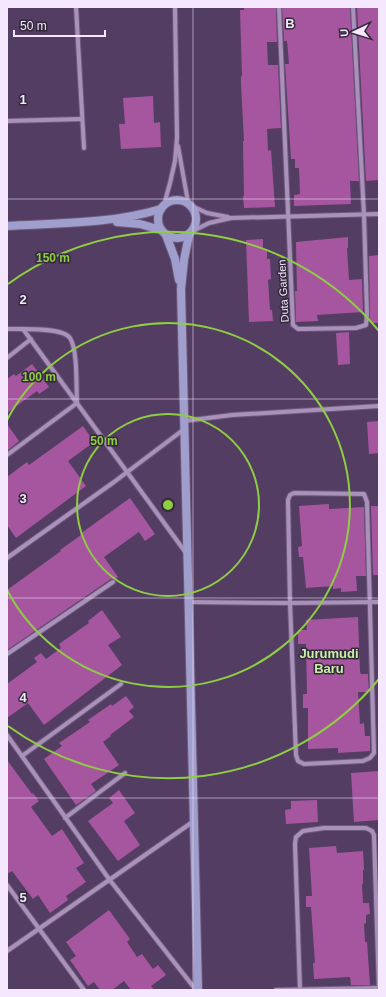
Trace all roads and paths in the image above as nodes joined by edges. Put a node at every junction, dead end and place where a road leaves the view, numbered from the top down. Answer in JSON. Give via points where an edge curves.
{"nodes":[{"id":1,"x":76,"y":7,"type":"edge"},
{"id":2,"x":175,"y":7,"type":"edge"},
{"id":3,"x":279,"y":7,"type":"edge"},
{"id":4,"x":353,"y":7,"type":"edge"},
{"id":5,"x":81,"y":119,"type":"junction"},
{"id":6,"x":7,"y":121,"type":"edge"},
{"id":7,"x":177,"y":138,"type":"junction"},
{"id":8,"x":84,"y":148,"type":"dead end"},
{"id":9,"x":190,"y":204,"type":"junction"},
{"id":10,"x":162,"y":207,"type":"junction"},
{"id":11,"x":379,"y":214,"type":"edge"},
{"id":12,"x":364,"y":215,"type":"junction"},
{"id":13,"x":289,"y":216,"type":"junction"},
{"id":14,"x":231,"y":218,"type":"junction"},
{"id":15,"x":103,"y":220,"type":"junction"},
{"id":16,"x":7,"y":226,"type":"edge"},
{"id":17,"x":164,"y":232,"type":"junction"},
{"id":18,"x":191,"y":233,"type":"junction"},
{"id":19,"x":181,"y":289,"type":"junction"},
{"id":20,"x":7,"y":329,"type":"edge"},
{"id":21,"x":23,"y":329,"type":"junction"},
{"id":22,"x":31,"y":340,"type":"junction"},
{"id":23,"x":7,"y":358,"type":"edge"},
{"id":24,"x":77,"y":403,"type":"junction"},
{"id":25,"x":379,"y":406,"type":"edge"},
{"id":26,"x":184,"y":426,"type":"junction"},
{"id":27,"x":7,"y":455,"type":"edge"},
{"id":28,"x":127,"y":472,"type":"junction"},
{"id":29,"x":187,"y":555,"type":"junction"},
{"id":30,"x":7,"y":558,"type":"edge"},
{"id":31,"x":113,"y":582,"type":"dead end"},
{"id":32,"x":188,"y":602,"type":"junction"},
{"id":33,"x":379,"y":602,"type":"edge"},
{"id":34,"x":290,"y":603,"type":"junction"},
{"id":35,"x":370,"y":603,"type":"junction"},
{"id":36,"x":7,"y":654,"type":"edge"},
{"id":37,"x":121,"y":684,"type":"dead end"},
{"id":38,"x":7,"y":735,"type":"edge"},
{"id":39,"x":22,"y":756,"type":"junction"},
{"id":40,"x":125,"y":774,"type":"dead end"},
{"id":41,"x":65,"y":818,"type":"junction"},
{"id":42,"x":194,"y":821,"type":"junction"},
{"id":43,"x":109,"y":879,"type":"junction"},
{"id":44,"x":7,"y":885,"type":"edge"},
{"id":45,"x":39,"y":928,"type":"junction"},
{"id":46,"x":7,"y":951,"type":"edge"},
{"id":47,"x":379,"y":989,"type":"edge"},
{"id":48,"x":84,"y":990,"type":"edge"},
{"id":49,"x":197,"y":990,"type":"edge"},
{"id":50,"x":276,"y":990,"type":"edge"},
{"id":51,"x":300,"y":990,"type":"edge"}],
"edges":[{"from":1,"to":5,"type":"street"},
{"from":2,"to":7,"type":"street"},
{"from":3,"to":13,"type":"street","name":"Duta Garden"},
{"from":4,"to":12,"type":"street","name":"Duta Garden"},
{"from":5,"to":6,"type":"street"},
{"from":5,"to":8,"type":"street"},
{"from":7,"to":9,"type":"street","via":[[183,181]]},
{"from":7,"to":10,"type":"street","via":[[174,168]]},
{"from":9,"to":10,"type":"street","via":[[175,199]]},
{"from":9,"to":14,"type":"street","via":[[207,213]]},
{"from":9,"to":18,"type":"street","via":[[197,220]]},
{"from":10,"to":15,"type":"street","via":[[141,215]]},
{"from":10,"to":17,"type":"street","via":[[158,223]]},
{"from":11,"to":12,"type":"street"},
{"from":12,"to":13,"type":"street"},
{"from":12,"to":13,"type":"street","name":"Duta Garden","via":[[366,325],[356,328],[298,330],[293,325]]},
{"from":13,"to":14,"type":"street"},
{"from":14,"to":18,"type":"street","via":[[209,223]]},
{"from":15,"to":16,"type":"street"},
{"from":15,"to":17,"type":"street","via":[[140,224]]},
{"from":17,"to":18,"type":"street","via":[[170,237],[180,238]]},
{"from":17,"to":19,"type":"street","via":[[175,259]]},
{"from":18,"to":19,"type":"street","via":[[184,260]]},
{"from":19,"to":26,"type":"street"},
{"from":20,"to":21,"type":"street"},
{"from":21,"to":22,"type":"street"},
{"from":21,"to":24,"type":"street","via":[[60,331],[70,337],[74,348]]},
{"from":22,"to":23,"type":"street"},
{"from":22,"to":24,"type":"street"},
{"from":24,"to":27,"type":"street"},
{"from":24,"to":28,"type":"street"},
{"from":25,"to":26,"type":"street","via":[[232,415]]},
{"from":26,"to":28,"type":"street"},
{"from":26,"to":29,"type":"street"},
{"from":28,"to":29,"type":"street"},
{"from":28,"to":30,"type":"street"},
{"from":29,"to":32,"type":"street"},
{"from":31,"to":36,"type":"street"},
{"from":32,"to":34,"type":"street"},
{"from":32,"to":42,"type":"street"},
{"from":33,"to":35,"type":"street"},
{"from":34,"to":35,"type":"street"},
{"from":34,"to":35,"type":"street","via":[[288,500],[294,493],[364,494],[367,502]]},
{"from":34,"to":35,"type":"street","via":[[296,755],[298,761],[304,764],[363,761],[374,754]]},
{"from":37,"to":39,"type":"street"},
{"from":38,"to":39,"type":"street"},
{"from":39,"to":41,"type":"street"},
{"from":40,"to":41,"type":"street"},
{"from":41,"to":43,"type":"street"},
{"from":42,"to":43,"type":"street"},
{"from":42,"to":49,"type":"street"},
{"from":43,"to":45,"type":"street"},
{"from":43,"to":49,"type":"street"},
{"from":44,"to":45,"type":"street"},
{"from":45,"to":46,"type":"street"},
{"from":45,"to":48,"type":"street"},
{"from":47,"to":51,"type":"street"},
{"from":47,"to":51,"type":"street","via":[[374,835],[366,828],[331,828],[303,831],[296,836]]},
{"from":50,"to":51,"type":"street"}]}
